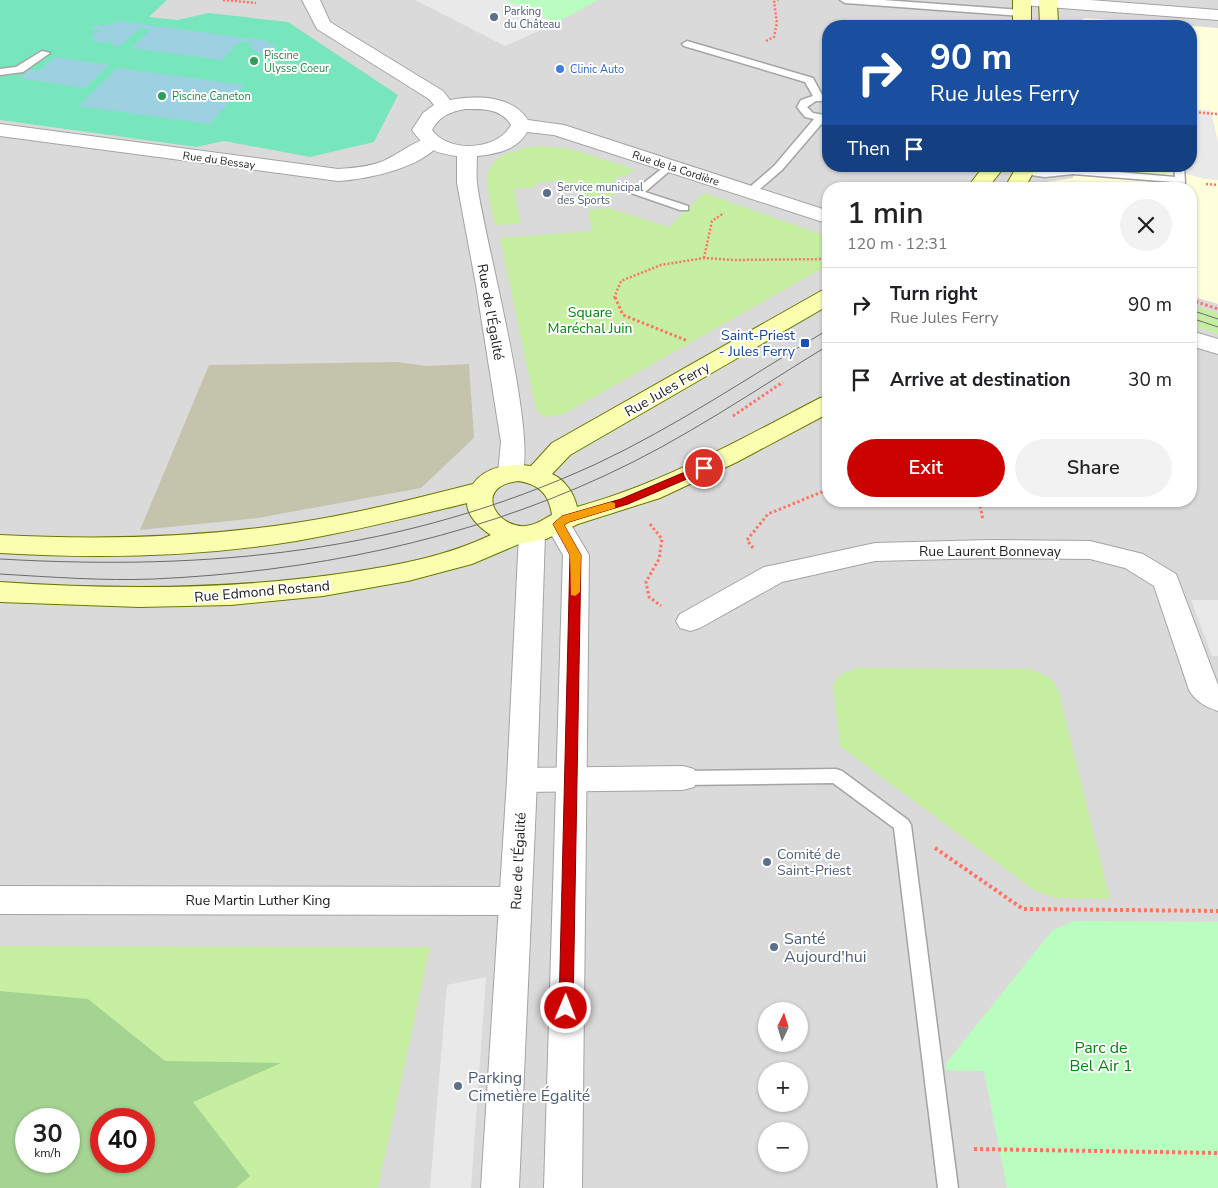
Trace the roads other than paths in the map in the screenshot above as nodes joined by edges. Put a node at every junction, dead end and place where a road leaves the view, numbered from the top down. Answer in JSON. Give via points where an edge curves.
{"nodes":[{"id":1,"x":311,"y":0,"type":"edge"},
{"id":2,"x":845,"y":0,"type":"edge"},
{"id":3,"x":1048,"y":1,"type":"edge"},
{"id":4,"x":1022,"y":10,"type":"edge"},
{"id":5,"x":1218,"y":15,"type":"edge"},
{"id":6,"x":1049,"y":20,"type":"edge"},
{"id":7,"x":687,"y":44,"type":"dead end"},
{"id":8,"x":45,"y":53,"type":"dead end"},
{"id":9,"x":0,"y":72,"type":"edge"},
{"id":10,"x":822,"y":96,"type":"edge"},
{"id":11,"x":822,"y":98,"type":"edge"},
{"id":12,"x":446,"y":107,"type":"junction"},
{"id":13,"x":822,"y":118,"type":"edge"},
{"id":14,"x":822,"y":121,"type":"edge"},
{"id":15,"x":521,"y":125,"type":"junction"},
{"id":16,"x":0,"y":130,"type":"edge"},
{"id":17,"x":431,"y":142,"type":"junction"},
{"id":18,"x":467,"y":151,"type":"junction"},
{"id":19,"x":669,"y":166,"type":"junction"},
{"id":20,"x":990,"y":172,"type":"edge"},
{"id":21,"x":1039,"y":172,"type":"edge"},
{"id":22,"x":1064,"y":172,"type":"edge"},
{"id":23,"x":1085,"y":172,"type":"edge"},
{"id":24,"x":1180,"y":172,"type":"edge"},
{"id":25,"x":982,"y":182,"type":"edge"},
{"id":26,"x":750,"y":192,"type":"junction"},
{"id":27,"x":684,"y":208,"type":"dead end"},
{"id":28,"x":822,"y":216,"type":"edge"},
{"id":29,"x":822,"y":300,"type":"edge"},
{"id":30,"x":1197,"y":340,"type":"edge"},
{"id":31,"x":1218,"y":347,"type":"edge"},
{"id":32,"x":822,"y":407,"type":"edge"},
{"id":33,"x":511,"y":472,"type":"junction"},
{"id":34,"x":538,"y":475,"type":"junction"},
{"id":35,"x":480,"y":491,"type":"junction"},
{"id":36,"x":543,"y":528,"type":"junction"},
{"id":37,"x":0,"y":544,"type":"edge"},
{"id":38,"x":0,"y":592,"type":"edge"},
{"id":39,"x":690,"y":621,"type":"road end"},
{"id":40,"x":1218,"y":700,"type":"edge"},
{"id":41,"x":683,"y":778,"type":"joint"},
{"id":42,"x":571,"y":779,"type":"junction"},
{"id":43,"x":522,"y":780,"type":"junction"},
{"id":44,"x":0,"y":900,"type":"edge"},
{"id":45,"x":516,"y":900,"type":"junction"},
{"id":46,"x":500,"y":1188,"type":"edge"},
{"id":47,"x":563,"y":1188,"type":"edge"},
{"id":48,"x":948,"y":1188,"type":"edge"}],
"edges":[{"from":1,"to":12,"type":"street","via":[[323,25],[436,95]]},
{"from":2,"to":4,"type":"lane"},
{"from":3,"to":4,"type":"street"},
{"from":3,"to":5,"type":"street"},
{"from":3,"to":6,"type":"main road"},
{"from":7,"to":10,"type":"lane","via":[[809,80]]},
{"from":8,"to":9,"type":"lane","via":[[19,70]]},
{"from":11,"to":13,"type":"lane","via":[[805,102],[802,107],[809,115]]},
{"from":12,"to":15,"type":"street","via":[[479,103],[504,107],[517,115]]},
{"from":12,"to":17,"type":"street","via":[[427,117],[422,130]]},
{"from":14,"to":26,"type":"lane","via":[[778,168]]},
{"from":15,"to":18,"type":"street","via":[[514,138],[494,148]]},
{"from":15,"to":19,"type":"street","name":"Rue de la Cordière","via":[[557,129]]},
{"from":16,"to":17,"type":"street","name":"Rue du Bessay","via":[[338,175],[367,174],[387,168]]},
{"from":17,"to":18,"type":"street","via":[[447,149]]},
{"from":18,"to":33,"type":"street","name":"Rue de l'Égalité","via":[[467,183],[513,442]]},
{"from":19,"to":26,"type":"street","name":"Rue de la Cordière"},
{"from":19,"to":27,"type":"lane","via":[[637,194]]},
{"from":20,"to":25,"type":"main road"},
{"from":21,"to":22,"type":"lane"},
{"from":23,"to":24,"type":"lane","via":[[1181,180]]},
{"from":26,"to":28,"type":"street","name":"Rue de la Cordière"},
{"from":29,"to":34,"type":"main road","name":"Rue Jules Ferry","via":[[561,449]]},
{"from":30,"to":31,"type":"street"},
{"from":32,"to":36,"type":"main road","via":[[704,468],[625,502]]},
{"from":33,"to":34,"type":"main road"},
{"from":33,"to":35,"type":"main road","via":[[491,479]]},
{"from":34,"to":36,"type":"main road","via":[[566,503]]},
{"from":35,"to":36,"type":"main road","via":[[480,509],[501,530]]},
{"from":35,"to":37,"type":"main road","via":[[334,525],[227,540],[156,546]]},
{"from":36,"to":38,"type":"main road","name":"Rue Edmond Rostand","via":[[440,566],[297,591],[129,598]]},
{"from":36,"to":42,"type":"street","via":[[576,555]]},
{"from":36,"to":43,"type":"street","name":"Rue de l'Égalité"},
{"from":39,"to":40,"type":"street","name":"Rue Laurent Bonnevay","via":[[774,574],[875,552],[1090,550],[1133,561],[1166,581],[1204,690]]},
{"from":41,"to":42,"type":"street"},
{"from":41,"to":48,"type":"lane","via":[[836,776],[902,825]]},
{"from":42,"to":43,"type":"street"},
{"from":42,"to":47,"type":"street"},
{"from":43,"to":45,"type":"street","name":"Rue de l'Égalité"},
{"from":44,"to":45,"type":"street","name":"Rue Martin Luther King"},
{"from":45,"to":46,"type":"street","name":"Rue de l'Égalité"}]}
